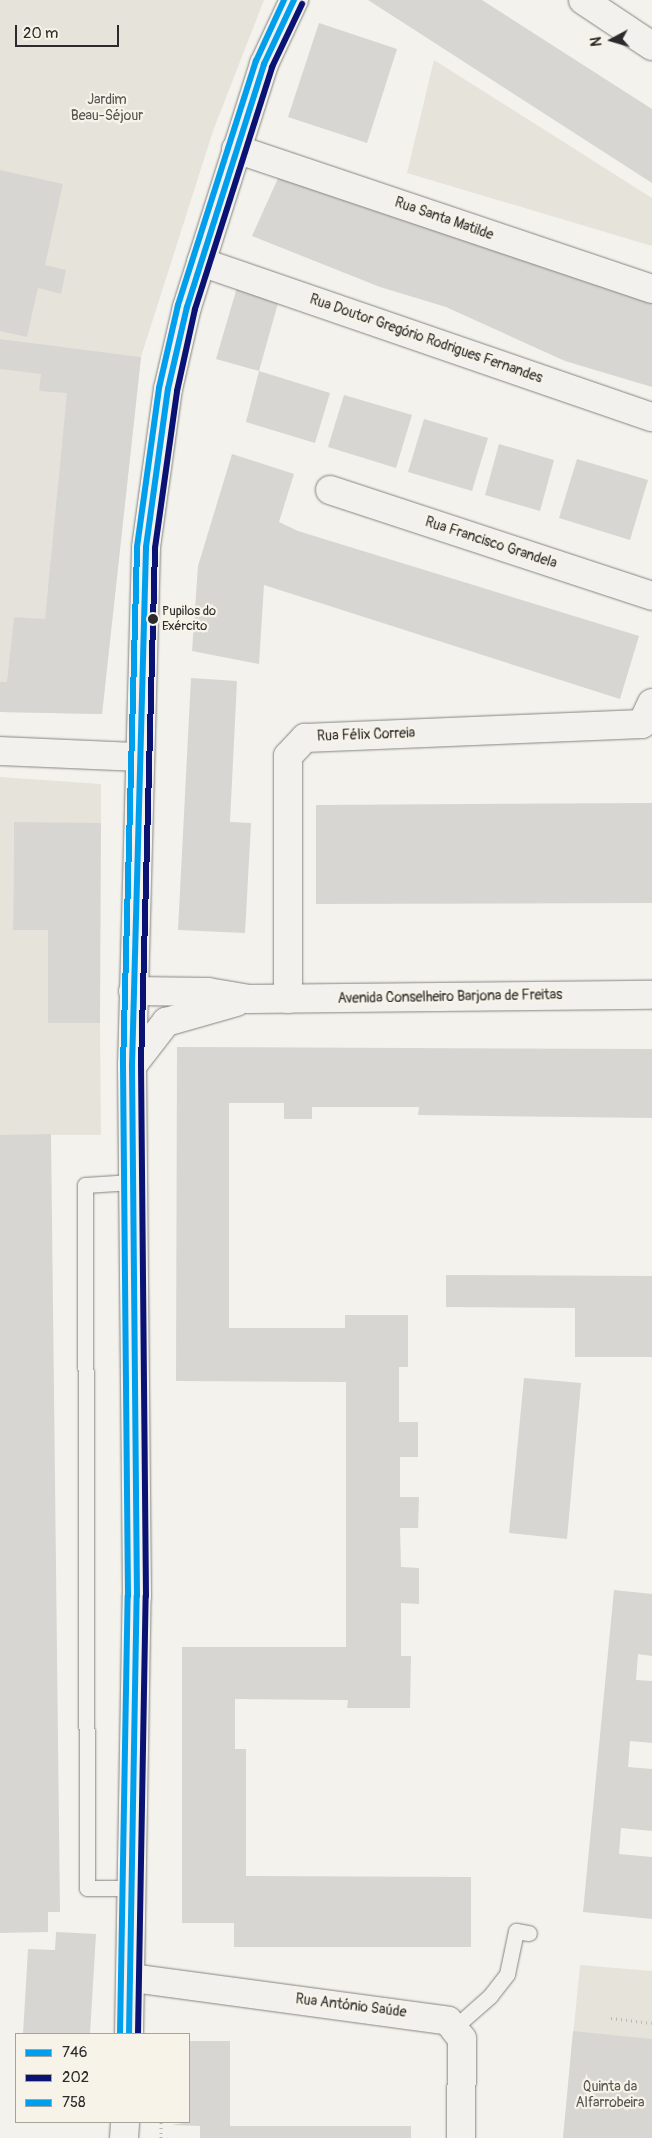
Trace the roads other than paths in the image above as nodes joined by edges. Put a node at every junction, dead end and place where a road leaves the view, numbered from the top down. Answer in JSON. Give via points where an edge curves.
{"nodes":[{"id":1,"x":294,"y":0,"type":"edge"},
{"id":2,"x":597,"y":4,"type":"edge"},
{"id":3,"x":652,"y":46,"type":"edge"},
{"id":4,"x":236,"y":149,"type":"junction"},
{"id":5,"x":200,"y":262,"type":"junction"},
{"id":6,"x":652,"y":289,"type":"edge"},
{"id":7,"x":652,"y":417,"type":"edge"},
{"id":8,"x":330,"y":490,"type":"dead end"},
{"id":9,"x":652,"y":596,"type":"edge"},
{"id":10,"x":652,"y":703,"type":"edge"},
{"id":11,"x":0,"y":751,"type":"edge"},
{"id":12,"x":138,"y":757,"type":"junction"},
{"id":13,"x":133,"y":991,"type":"junction"},
{"id":14,"x":652,"y":995,"type":"edge"},
{"id":15,"x":249,"y":999,"type":"junction"},
{"id":16,"x":288,"y":999,"type":"junction"},
{"id":17,"x":132,"y":1066,"type":"junction"},
{"id":18,"x":132,"y":1182,"type":"junction"},
{"id":19,"x":134,"y":1888,"type":"junction"},
{"id":20,"x":529,"y":1933,"type":"dead end"},
{"id":21,"x":132,"y":1978,"type":"junction"},
{"id":22,"x":455,"y":2027,"type":"junction"},
{"id":23,"x":129,"y":2033,"type":"edge"},
{"id":24,"x":125,"y":2123,"type":"edge"},
{"id":25,"x":124,"y":2138,"type":"edge"},
{"id":26,"x":461,"y":2138,"type":"edge"}],
"edges":[{"from":1,"to":4,"type":"street","via":[[264,64]]},
{"from":2,"to":3,"type":"street"},
{"from":4,"to":5,"type":"street"},
{"from":4,"to":6,"type":"street","name":"Rua Santa Matilde"},
{"from":5,"to":7,"type":"street","name":"Rua Doutor Gregório Rodrigues Fernandes"},
{"from":5,"to":12,"type":"street","via":[[168,389],[147,538]]},
{"from":8,"to":9,"type":"street","name":"Rua Francisco Grandela"},
{"from":10,"to":16,"type":"street","name":"Rua Félix Correia","via":[[642,724],[305,738],[288,756]]},
{"from":11,"to":12,"type":"street"},
{"from":12,"to":13,"type":"street"},
{"from":13,"to":15,"type":"street","name":"Avenida Conselheiro Barjona de Freitas","via":[[208,992]]},
{"from":13,"to":17,"type":"street"},
{"from":14,"to":16,"type":"street","name":"Avenida Conselheiro Barjona de Freitas"},
{"from":15,"to":16,"type":"street","name":"Avenida Conselheiro Barjona de Freitas"},
{"from":15,"to":17,"type":"street","name":"Avenida Conselheiro Barjona de Freitas","via":[[166,1022]]},
{"from":17,"to":18,"type":"street"},
{"from":18,"to":19,"type":"street","via":[[137,1399]]},
{"from":18,"to":19,"type":"lane","via":[[85,1185],[87,1888]]},
{"from":19,"to":21,"type":"street"},
{"from":20,"to":22,"type":"lane","via":[[516,1931],[507,1974],[490,1996]]},
{"from":21,"to":22,"type":"street","name":"Rua António Saúde","via":[[437,2018]]},
{"from":21,"to":23,"type":"street"},
{"from":22,"to":26,"type":"street","via":[[463,2053]]},
{"from":24,"to":25,"type":"street"}]}
